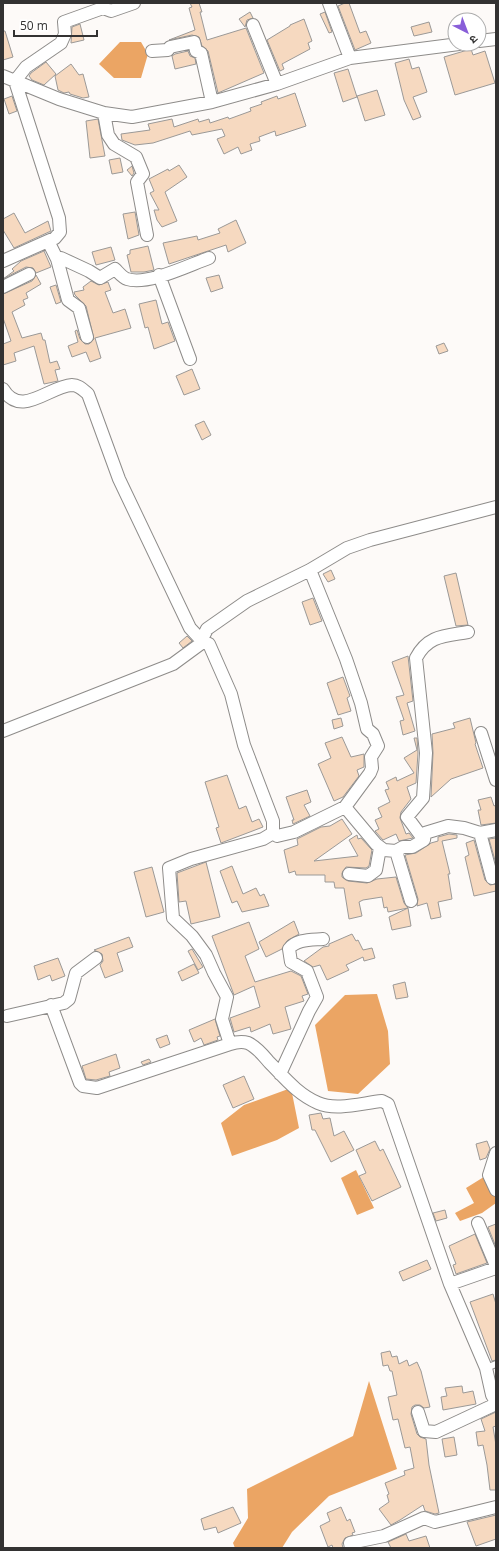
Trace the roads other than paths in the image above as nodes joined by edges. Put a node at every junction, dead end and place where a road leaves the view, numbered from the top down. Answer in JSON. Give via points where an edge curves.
{"nodes":[{"id":1,"x":134,"y":3,"type":"edge"},
{"id":2,"x":329,"y":3,"type":"edge"},
{"id":3,"x":253,"y":25,"type":"dead end"},
{"id":4,"x":447,"y":46,"type":"edge"},
{"id":5,"x":152,"y":51,"type":"dead end"},
{"id":6,"x":350,"y":58,"type":"junction"},
{"id":7,"x":3,"y":76,"type":"edge"},
{"id":8,"x":15,"y":81,"type":"junction"},
{"id":9,"x":278,"y":84,"type":"junction"},
{"id":10,"x":212,"y":102,"type":"junction"},
{"id":11,"x":104,"y":113,"type":"junction"},
{"id":12,"x":147,"y":235,"type":"dead end"},
{"id":13,"x":48,"y":241,"type":"junction"},
{"id":14,"x":209,"y":258,"type":"dead end"},
{"id":15,"x":57,"y":259,"type":"junction"},
{"id":16,"x":3,"y":261,"type":"edge"},
{"id":17,"x":29,"y":274,"type":"dead end"},
{"id":18,"x":159,"y":275,"type":"junction"},
{"id":19,"x":3,"y":287,"type":"edge"},
{"id":20,"x":87,"y":337,"type":"dead end"},
{"id":21,"x":190,"y":359,"type":"dead end"},
{"id":22,"x":3,"y":389,"type":"edge"},
{"id":23,"x":496,"y":507,"type":"edge"},
{"id":24,"x":310,"y":570,"type":"junction"},
{"id":25,"x":468,"y":632,"type":"dead end"},
{"id":26,"x":203,"y":642,"type":"junction"},
{"id":27,"x":3,"y":731,"type":"edge"},
{"id":28,"x":481,"y":733,"type":"dead end"},
{"id":29,"x":496,"y":780,"type":"edge"},
{"id":30,"x":345,"y":807,"type":"junction"},
{"id":31,"x":496,"y":830,"type":"edge"},
{"id":32,"x":273,"y":833,"type":"junction"},
{"id":33,"x":480,"y":833,"type":"junction"},
{"id":34,"x":424,"y":840,"type":"junction"},
{"id":35,"x":380,"y":848,"type":"junction"},
{"id":36,"x":396,"y":851,"type":"junction"},
{"id":37,"x":349,"y":874,"type":"dead end"},
{"id":38,"x":492,"y":878,"type":"dead end"},
{"id":39,"x":411,"y":901,"type":"dead end"},
{"id":40,"x":322,"y":939,"type":"dead end"},
{"id":41,"x":96,"y":958,"type":"dead end"},
{"id":42,"x":51,"y":1006,"type":"junction"},
{"id":43,"x":7,"y":1016,"type":"dead end"},
{"id":44,"x":230,"y":1044,"type":"junction"},
{"id":45,"x":280,"y":1074,"type":"junction"},
{"id":46,"x":496,"y":1153,"type":"edge"},
{"id":47,"x":496,"y":1190,"type":"edge"},
{"id":48,"x":478,"y":1223,"type":"dead end"},
{"id":49,"x":496,"y":1267,"type":"edge"},
{"id":50,"x":450,"y":1284,"type":"junction"},
{"id":51,"x":491,"y":1366,"type":"edge"},
{"id":52,"x":496,"y":1403,"type":"edge"},
{"id":53,"x":418,"y":1412,"type":"dead end"},
{"id":54,"x":496,"y":1507,"type":"edge"},
{"id":55,"x":351,"y":1548,"type":"edge"}],
"edges":[{"from":1,"to":8,"type":"street","via":[[111,11],[103,8],[64,22],[65,34],[61,43],[26,67]]},
{"from":2,"to":6,"type":"street"},
{"from":3,"to":9,"type":"street"},
{"from":4,"to":6,"type":"street"},
{"from":5,"to":10,"type":"street","via":[[168,50],[170,47],[194,42],[196,51],[201,53]]},
{"from":6,"to":9,"type":"street"},
{"from":7,"to":8,"type":"street"},
{"from":8,"to":11,"type":"street","via":[[59,99]]},
{"from":8,"to":13,"type":"street","via":[[59,218],[60,232],[56,238]]},
{"from":9,"to":10,"type":"street"},
{"from":10,"to":11,"type":"street","via":[[132,117]]},
{"from":11,"to":12,"type":"street","via":[[108,135],[114,144],[136,157],[143,174],[137,182]]},
{"from":13,"to":15,"type":"street"},
{"from":13,"to":16,"type":"street"},
{"from":14,"to":18,"type":"street"},
{"from":15,"to":18,"type":"street","via":[[68,261],[100,278],[115,269],[126,279],[138,281]]},
{"from":15,"to":20,"type":"street","via":[[68,300],[79,308]]},
{"from":17,"to":19,"type":"street"},
{"from":18,"to":21,"type":"street"},
{"from":22,"to":26,"type":"street","via":[[13,400],[20,402],[71,385],[81,388],[88,394],[120,479],[190,628]]},
{"from":23,"to":24,"type":"street","via":[[358,543]]},
{"from":24,"to":26,"type":"street","via":[[235,608],[207,629]]},
{"from":24,"to":30,"type":"street","via":[[346,659],[367,729],[373,734],[378,746],[371,757],[370,773]]},
{"from":25,"to":34,"type":"street","via":[[434,638],[421,649],[416,658],[426,753],[423,798],[407,817]]},
{"from":26,"to":27,"type":"street","via":[[173,664]]},
{"from":26,"to":32,"type":"street","via":[[209,644],[231,694],[244,745],[273,821]]},
{"from":28,"to":29,"type":"street"},
{"from":30,"to":32,"type":"street","via":[[294,832],[277,836]]},
{"from":30,"to":35,"type":"street"},
{"from":31,"to":33,"type":"street"},
{"from":32,"to":44,"type":"street","via":[[264,839],[191,859],[169,868],[173,918],[192,936],[206,956],[227,997],[222,1019]]},
{"from":33,"to":34,"type":"street","via":[[448,826],[425,833]]},
{"from":33,"to":38,"type":"street"},
{"from":34,"to":36,"type":"street","via":[[418,845]]},
{"from":35,"to":36,"type":"street"},
{"from":35,"to":37,"type":"street","via":[[376,870],[368,876]]},
{"from":36,"to":39,"type":"street"},
{"from":40,"to":45,"type":"street","via":[[299,942],[289,949],[291,962],[306,971],[317,997],[308,1011]]},
{"from":41,"to":42,"type":"street","via":[[76,973],[69,999]]},
{"from":42,"to":43,"type":"street"},
{"from":42,"to":44,"type":"street","via":[[80,1083],[88,1087],[97,1088]]},
{"from":44,"to":45,"type":"street","via":[[248,1043]]},
{"from":45,"to":50,"type":"street","via":[[305,1096],[319,1104],[335,1106],[382,1101],[388,1104]]},
{"from":46,"to":47,"type":"street","via":[[489,1175]]},
{"from":48,"to":49,"type":"street"},
{"from":49,"to":50,"type":"street"},
{"from":50,"to":51,"type":"street"},
{"from":51,"to":52,"type":"street","via":[[492,1395]]},
{"from":52,"to":53,"type":"street","via":[[436,1432],[424,1431]]},
{"from":54,"to":55,"type":"street","via":[[434,1522],[424,1518],[384,1536],[350,1543]]}]}
